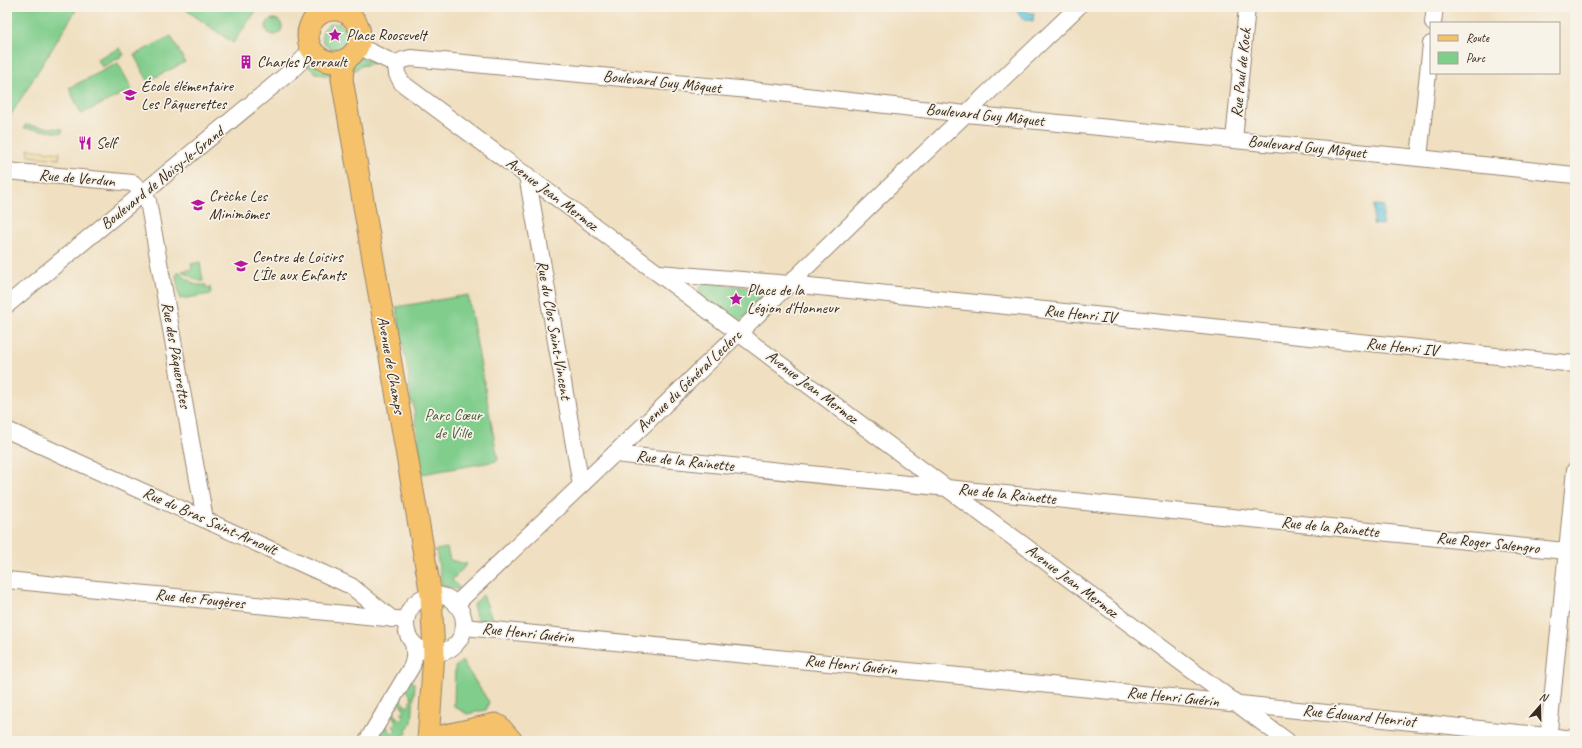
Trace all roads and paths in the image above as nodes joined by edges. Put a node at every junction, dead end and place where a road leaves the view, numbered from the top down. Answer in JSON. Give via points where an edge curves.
{"nodes":[{"id":1,"x":1078,"y":7,"type":"edge"},
{"id":2,"x":1247,"y":7,"type":"edge"},
{"id":3,"x":1435,"y":7,"type":"edge"},
{"id":4,"x":328,"y":10,"type":"edge"},
{"id":5,"x":1433,"y":22,"type":"edge"},
{"id":6,"x":310,"y":46,"type":"junction"},
{"id":7,"x":1430,"y":54,"type":"edge"},
{"id":8,"x":344,"y":62,"type":"junction"},
{"id":9,"x":396,"y":64,"type":"junction"},
{"id":10,"x":966,"y":114,"type":"junction"},
{"id":11,"x":1234,"y":140,"type":"junction"},
{"id":12,"x":1419,"y":158,"type":"junction"},
{"id":13,"x":7,"y":171,"type":"edge"},
{"id":14,"x":527,"y":175,"type":"junction"},
{"id":15,"x":1575,"y":177,"type":"edge"},
{"id":16,"x":143,"y":193,"type":"junction"},
{"id":17,"x":659,"y":273,"type":"junction"},
{"id":18,"x":790,"y":284,"type":"junction"},
{"id":19,"x":7,"y":305,"type":"edge"},
{"id":20,"x":739,"y":332,"type":"junction"},
{"id":21,"x":1575,"y":364,"type":"edge"},
{"id":22,"x":7,"y":430,"type":"edge"},
{"id":23,"x":614,"y":454,"type":"junction"},
{"id":24,"x":1575,"y":470,"type":"edge"},
{"id":25,"x":581,"y":485,"type":"junction"},
{"id":26,"x":946,"y":488,"type":"junction"},
{"id":27,"x":205,"y":519,"type":"junction"},
{"id":28,"x":1401,"y":534,"type":"joint"},
{"id":29,"x":1571,"y":552,"type":"edge"},
{"id":30,"x":7,"y":580,"type":"edge"},
{"id":31,"x":431,"y":595,"type":"junction"},
{"id":32,"x":456,"y":604,"type":"junction"},
{"id":33,"x":399,"y":620,"type":"junction"},
{"id":34,"x":464,"y":627,"type":"junction"},
{"id":35,"x":413,"y":643,"type":"junction"},
{"id":36,"x":434,"y":653,"type":"junction"},
{"id":37,"x":1238,"y":704,"type":"junction"},
{"id":38,"x":1548,"y":738,"type":"edge"},
{"id":39,"x":1575,"y":739,"type":"edge"},
{"id":40,"x":425,"y":740,"type":"edge"},
{"id":41,"x":368,"y":741,"type":"edge"},
{"id":42,"x":512,"y":741,"type":"edge"},
{"id":43,"x":1287,"y":741,"type":"edge"}],
"edges":[{"from":1,"to":10,"type":"street","name":"Avenue du Général Leclerc"},
{"from":2,"to":11,"type":"street","name":"Rue Paul de Kock"},
{"from":3,"to":5,"type":"street"},
{"from":4,"to":6,"type":"main road","via":[[315,18],[309,31]]},
{"from":4,"to":8,"type":"main road","via":[[348,14],[360,30],[360,38]]},
{"from":6,"to":8,"type":"main road","via":[[318,56]]},
{"from":6,"to":16,"type":"street","name":"Boulevard de Noisy-le-Grand","via":[[306,56],[294,68]]},
{"from":7,"to":12,"type":"street"},
{"from":8,"to":9,"type":"street"},
{"from":8,"to":31,"type":"main road","name":"Avenue de Champs"},
{"from":9,"to":10,"type":"street","name":"Boulevard Guy Môquet","via":[[411,58]]},
{"from":9,"to":14,"type":"street","name":"Avenue Jean Mermoz","via":[[397,74],[402,82]]},
{"from":10,"to":11,"type":"street","name":"Boulevard Guy Môquet"},
{"from":10,"to":18,"type":"street","name":"Avenue du Général Leclerc"},
{"from":11,"to":12,"type":"street","name":"Boulevard Guy Môquet"},
{"from":12,"to":15,"type":"street","name":"Boulevard Guy Môquet"},
{"from":13,"to":16,"type":"street","name":"Rue de Verdun","via":[[133,183]]},
{"from":14,"to":17,"type":"street","name":"Avenue Jean Mermoz"},
{"from":14,"to":25,"type":"street","name":"Rue du Clos Saint-Vincent"},
{"from":16,"to":19,"type":"street","name":"Boulevard de Noisy-le-Grand"},
{"from":16,"to":27,"type":"street","name":"Rue des Pâquerettes","via":[[151,210]]},
{"from":17,"to":18,"type":"street","name":"Rue Henri IV"},
{"from":17,"to":20,"type":"street","name":"Avenue Jean Mermoz"},
{"from":18,"to":20,"type":"street","name":"Avenue du Général Leclerc"},
{"from":18,"to":21,"type":"street","name":"Rue Henri IV"},
{"from":20,"to":23,"type":"street","name":"Avenue du Général Leclerc"},
{"from":20,"to":26,"type":"street","name":"Avenue Jean Mermoz"},
{"from":22,"to":27,"type":"street","name":"Rue du Bras Saint-Arnoult"},
{"from":23,"to":25,"type":"street","name":"Avenue du Général Leclerc"},
{"from":23,"to":26,"type":"street","name":"Rue de la Rainette"},
{"from":24,"to":29,"type":"street"},
{"from":25,"to":32,"type":"street","name":"Avenue du Général Leclerc"},
{"from":26,"to":28,"type":"street","name":"Rue de la Rainette"},
{"from":26,"to":37,"type":"street","name":"Avenue Jean Mermoz"},
{"from":27,"to":33,"type":"street","name":"Rue du Bras Saint-Arnoult","via":[[351,586]]},
{"from":28,"to":29,"type":"street","name":"Rue Roger Salengro"},
{"from":29,"to":38,"type":"street"},
{"from":30,"to":33,"type":"street","name":"Rue des Fougères"},
{"from":31,"to":32,"type":"street","via":[[449,599]]},
{"from":31,"to":33,"type":"street","via":[[414,604]]},
{"from":31,"to":36,"type":"main road","name":"Avenue de Champs"},
{"from":32,"to":34,"type":"street","via":[[464,619]]},
{"from":33,"to":35,"type":"street"},
{"from":34,"to":36,"type":"street","via":[[454,646]]},
{"from":34,"to":37,"type":"street","name":"Rue Henri Guérin"},
{"from":35,"to":36,"type":"street","via":[[426,652]]},
{"from":35,"to":41,"type":"street","via":[[415,652],[412,666]]},
{"from":36,"to":40,"type":"main road","name":"Avenue de Champs"},
{"from":37,"to":38,"type":"street","name":"Rue Édouard Henriot"},
{"from":37,"to":43,"type":"street","name":"Avenue Jean Mermoz"},
{"from":38,"to":39,"type":"street","name":"Rue Édouard Henriot"},
{"from":40,"to":42,"type":"main road","via":[[495,724]]}]}
